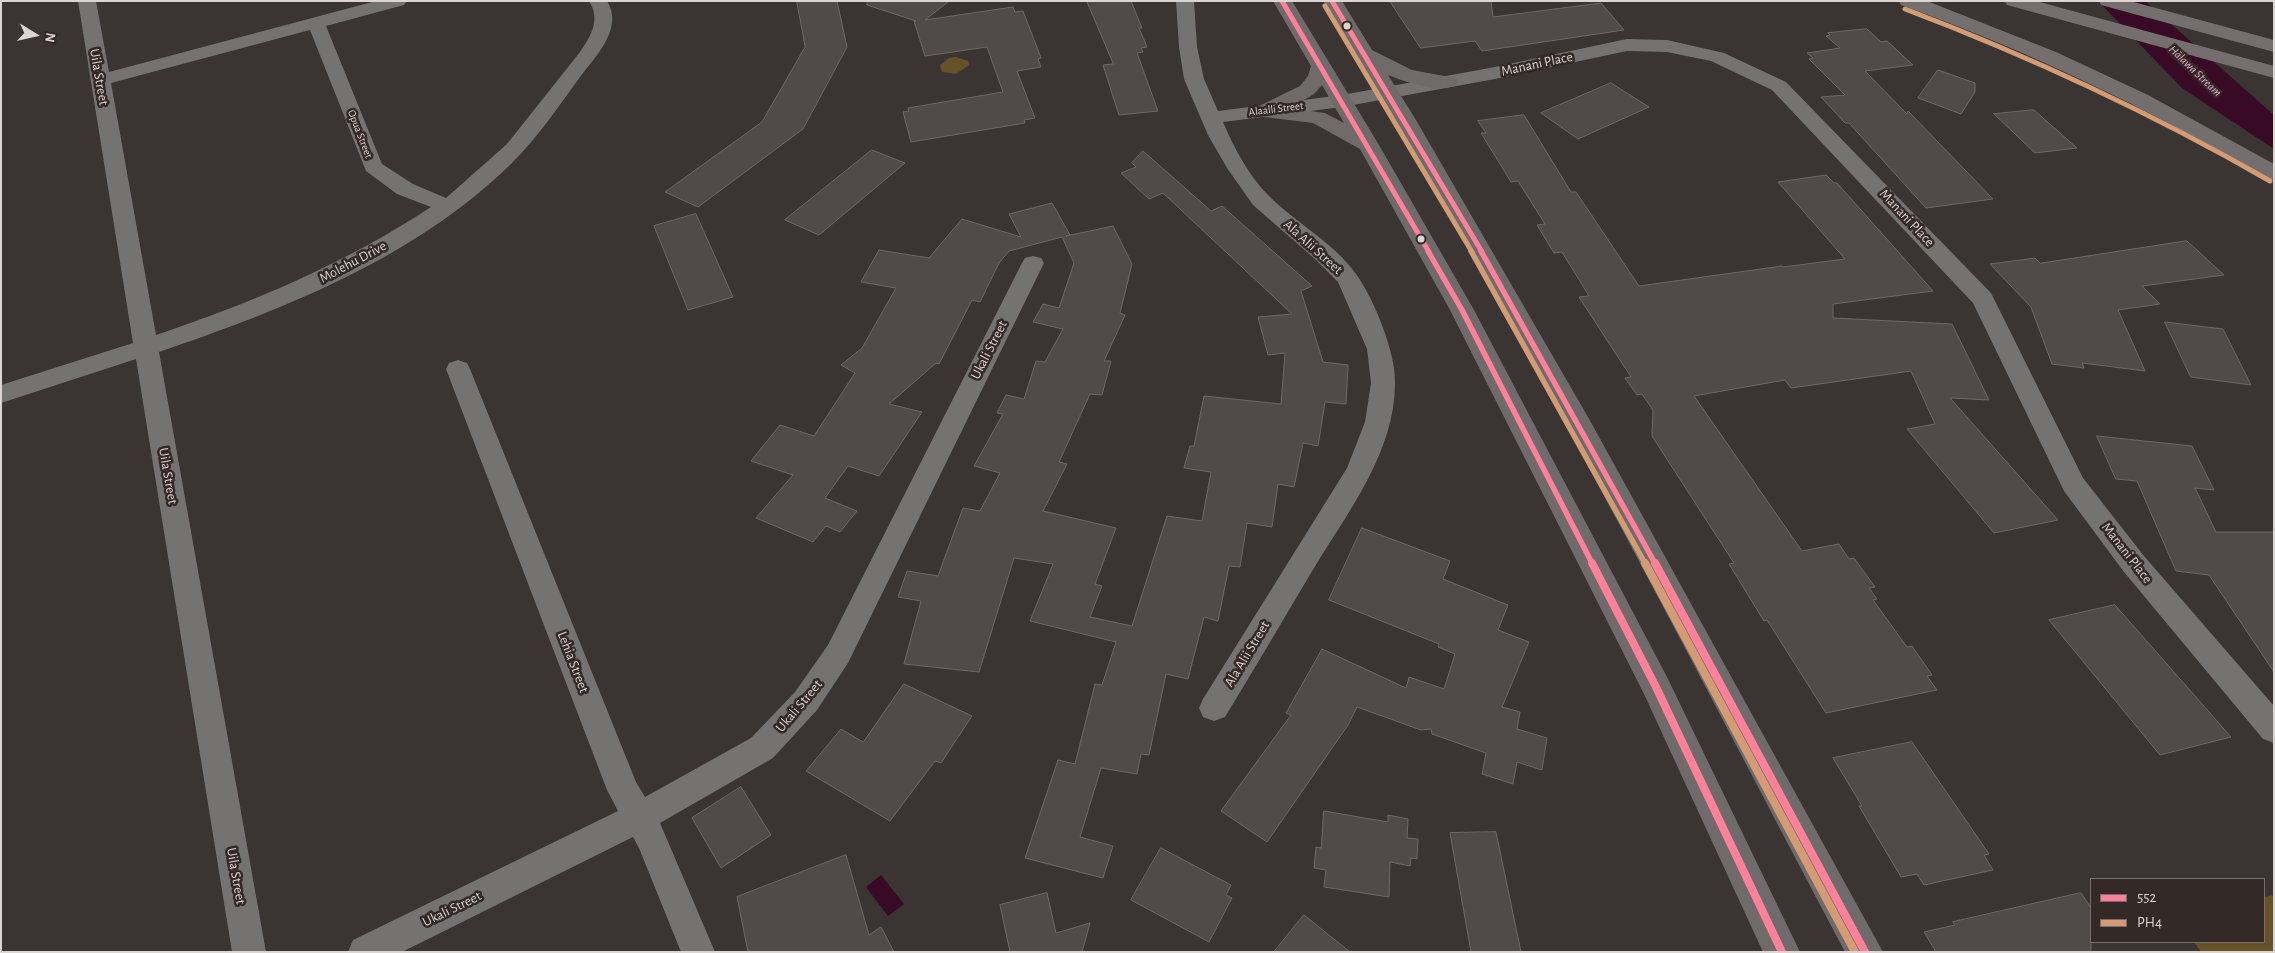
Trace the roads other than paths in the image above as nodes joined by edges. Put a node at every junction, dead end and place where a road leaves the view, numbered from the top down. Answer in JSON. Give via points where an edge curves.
{"nodes":[{"id":1,"x":86,"y":1,"type":"edge"},
{"id":2,"x":398,"y":1,"type":"edge"},
{"id":3,"x":598,"y":1,"type":"edge"},
{"id":4,"x":1185,"y":1,"type":"edge"},
{"id":5,"x":1282,"y":1,"type":"edge"},
{"id":6,"x":1332,"y":1,"type":"edge"},
{"id":7,"x":1908,"y":1,"type":"edge"},
{"id":8,"x":2014,"y":1,"type":"edge"},
{"id":9,"x":2108,"y":1,"type":"edge"},
{"id":10,"x":316,"y":23,"type":"junction"},
{"id":11,"x":2274,"y":46,"type":"edge"},
{"id":12,"x":1364,"y":53,"type":"junction"},
{"id":13,"x":1320,"y":67,"type":"junction"},
{"id":14,"x":2274,"y":72,"type":"edge"},
{"id":15,"x":99,"y":80,"type":"junction"},
{"id":16,"x":1448,"y":82,"type":"junction"},
{"id":17,"x":1388,"y":92,"type":"junction"},
{"id":18,"x":1342,"y":101,"type":"junction"},
{"id":19,"x":1264,"y":110,"type":"junction"},
{"id":20,"x":1210,"y":118,"type":"junction"},
{"id":21,"x":1368,"y":145,"type":"junction"},
{"id":22,"x":2274,"y":173,"type":"edge"},
{"id":23,"x":446,"y":206,"type":"junction"},
{"id":24,"x":1033,"y":264,"type":"dead end"},
{"id":25,"x":146,"y":347,"type":"junction"},
{"id":26,"x":458,"y":369,"type":"dead end"},
{"id":27,"x":1,"y":394,"type":"edge"},
{"id":28,"x":1214,"y":708,"type":"dead end"},
{"id":29,"x":2274,"y":729,"type":"edge"},
{"id":30,"x":638,"y":818,"type":"junction"},
{"id":31,"x":249,"y":952,"type":"edge"},
{"id":32,"x":365,"y":952,"type":"edge"},
{"id":33,"x":698,"y":952,"type":"edge"},
{"id":34,"x":1782,"y":952,"type":"edge"},
{"id":35,"x":1865,"y":952,"type":"edge"}],
"edges":[{"from":1,"to":15,"type":"street","name":"Uila Street"},
{"from":2,"to":10,"type":"street"},
{"from":3,"to":23,"type":"street","name":"Molehu Drive","via":[[604,22],[592,48],[524,138],[474,185]]},
{"from":4,"to":20,"type":"street","name":"Ala Alii Street","via":[[1194,79]]},
{"from":5,"to":13,"type":"main road"},
{"from":6,"to":12,"type":"main road"},
{"from":7,"to":22,"type":"highway","via":[[2084,72],[2171,114]]},
{"from":8,"to":14,"type":"highway"},
{"from":9,"to":11,"type":"highway"},
{"from":10,"to":15,"type":"street"},
{"from":10,"to":23,"type":"street","name":"Opua Street","via":[[373,167],[405,189]]},
{"from":12,"to":16,"type":"main road","via":[[1400,73],[1418,79]]},
{"from":12,"to":17,"type":"main road"},
{"from":13,"to":18,"type":"main road"},
{"from":13,"to":19,"type":"main road","via":[[1319,77],[1309,90]]},
{"from":15,"to":25,"type":"street","name":"Uila Street"},
{"from":16,"to":17,"type":"street","name":"Manani Place"},
{"from":16,"to":29,"type":"street","name":"Manani Place","via":[[1627,45],[1667,46],[1717,57],[1779,86],[1983,299],[2073,484],[2134,564]]},
{"from":17,"to":18,"type":"street","name":"Manani Place"},
{"from":17,"to":35,"type":"main road","via":[[1578,424]]},
{"from":18,"to":19,"type":"street","name":"Alaalli Street"},
{"from":18,"to":21,"type":"main road"},
{"from":19,"to":20,"type":"street","name":"Alaalli Street"},
{"from":19,"to":21,"type":"main road","via":[[1318,117]]},
{"from":20,"to":28,"type":"street","name":"Ala Alii Street","via":[[1236,168],[1261,200],[1347,278],[1379,349],[1383,383],[1378,422],[1358,471]]},
{"from":21,"to":34,"type":"main road","via":[[1462,310],[1656,687]]},
{"from":23,"to":25,"type":"street","name":"Molehu Drive","via":[[412,230],[331,275],[238,315]]},
{"from":24,"to":30,"type":"street","name":"Ukali Street","via":[[829,669],[806,701],[762,748]]},
{"from":25,"to":27,"type":"street","name":"Molehu Drive"},
{"from":25,"to":31,"type":"street","name":"Uila Street"},
{"from":26,"to":30,"type":"street","name":"Lehia Street","via":[[624,790]]},
{"from":30,"to":32,"type":"street","name":"Ukali Street"},
{"from":30,"to":33,"type":"street","name":"Lehia Street","via":[[652,839]]}]}
